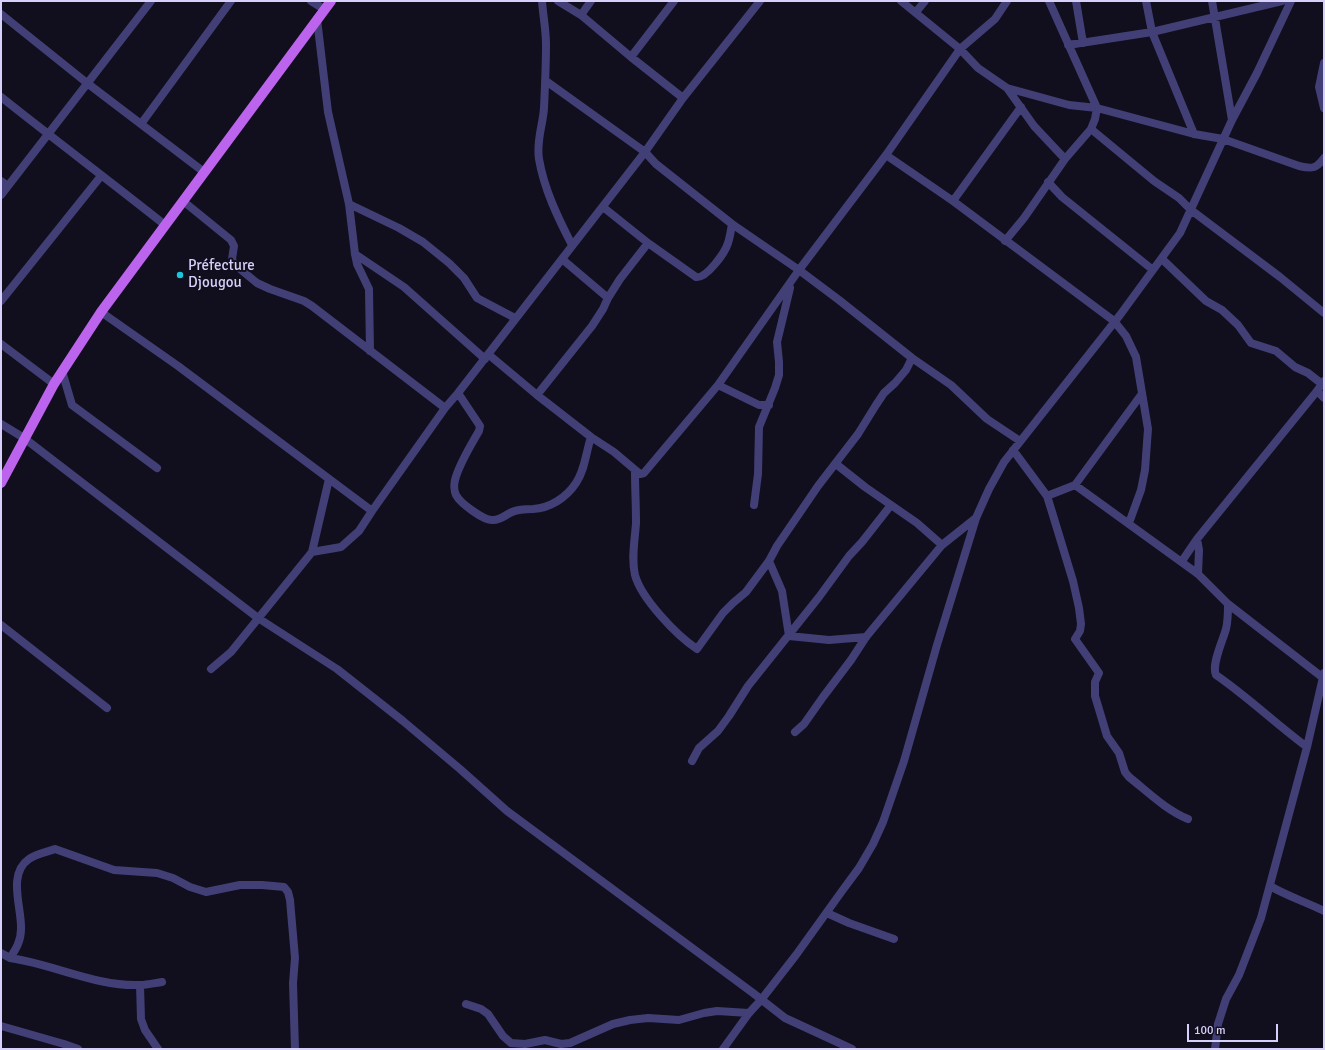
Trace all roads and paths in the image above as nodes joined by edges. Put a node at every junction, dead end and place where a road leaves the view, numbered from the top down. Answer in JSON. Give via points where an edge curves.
{"nodes":[{"id":1,"x":151,"y":1,"type":"edge"},
{"id":2,"x":232,"y":1,"type":"edge"},
{"id":3,"x":311,"y":1,"type":"edge"},
{"id":4,"x":542,"y":1,"type":"edge"},
{"id":5,"x":558,"y":1,"type":"edge"},
{"id":6,"x":591,"y":1,"type":"edge"},
{"id":7,"x":674,"y":1,"type":"edge"},
{"id":8,"x":760,"y":1,"type":"edge"},
{"id":9,"x":901,"y":1,"type":"edge"},
{"id":10,"x":924,"y":1,"type":"edge"},
{"id":11,"x":1007,"y":1,"type":"edge"},
{"id":12,"x":1049,"y":1,"type":"edge"},
{"id":13,"x":1076,"y":1,"type":"edge"},
{"id":14,"x":1146,"y":1,"type":"edge"},
{"id":15,"x":1212,"y":1,"type":"edge"},
{"id":16,"x":1282,"y":1,"type":"edge"},
{"id":17,"x":1291,"y":1,"type":"edge"},
{"id":18,"x":327,"y":5,"type":"edge"},
{"id":19,"x":916,"y":12,"type":"junction"},
{"id":20,"x":1,"y":14,"type":"edge"},
{"id":21,"x":581,"y":15,"type":"junction"},
{"id":22,"x":1215,"y":18,"type":"junction"},
{"id":23,"x":317,"y":19,"type":"junction"},
{"id":24,"x":1152,"y":32,"type":"junction"},
{"id":25,"x":1084,"y":43,"type":"junction"},
{"id":26,"x":1068,"y":45,"type":"junction"},
{"id":27,"x":960,"y":49,"type":"junction"},
{"id":28,"x":631,"y":57,"type":"junction"},
{"id":29,"x":1324,"y":63,"type":"edge"},
{"id":30,"x":546,"y":81,"type":"junction"},
{"id":31,"x":87,"y":83,"type":"junction"},
{"id":32,"x":1007,"y":88,"type":"junction"},
{"id":33,"x":1,"y":96,"type":"edge"},
{"id":34,"x":683,"y":98,"type":"junction"},
{"id":35,"x":1021,"y":107,"type":"junction"},
{"id":36,"x":1097,"y":108,"type":"junction"},
{"id":37,"x":1324,"y":108,"type":"edge"},
{"id":38,"x":1232,"y":120,"type":"junction"},
{"id":39,"x":141,"y":124,"type":"junction"},
{"id":40,"x":1091,"y":129,"type":"junction"},
{"id":41,"x":49,"y":133,"type":"junction"},
{"id":42,"x":1194,"y":134,"type":"junction"},
{"id":43,"x":1223,"y":139,"type":"junction"},
{"id":44,"x":645,"y":152,"type":"junction"},
{"id":45,"x":886,"y":155,"type":"junction"},
{"id":46,"x":1324,"y":158,"type":"edge"},
{"id":47,"x":1065,"y":159,"type":"junction"},
{"id":48,"x":204,"y":172,"type":"junction"},
{"id":49,"x":101,"y":176,"type":"junction"},
{"id":50,"x":1,"y":181,"type":"edge"},
{"id":51,"x":1048,"y":182,"type":"junction"},
{"id":52,"x":8,"y":186,"type":"junction"},
{"id":53,"x":1,"y":195,"type":"edge"},
{"id":54,"x":183,"y":201,"type":"junction"},
{"id":55,"x":953,"y":201,"type":"junction"},
{"id":56,"x":350,"y":204,"type":"junction"},
{"id":57,"x":603,"y":207,"type":"junction"},
{"id":58,"x":1191,"y":210,"type":"junction"},
{"id":59,"x":732,"y":224,"type":"junction"},
{"id":60,"x":165,"y":225,"type":"junction"},
{"id":61,"x":1005,"y":241,"type":"junction"},
{"id":62,"x":648,"y":243,"type":"junction"},
{"id":63,"x":572,"y":244,"type":"junction"},
{"id":64,"x":354,"y":254,"type":"junction"},
{"id":65,"x":562,"y":259,"type":"junction"},
{"id":66,"x":1162,"y":259,"type":"junction"},
{"id":67,"x":799,"y":270,"type":"junction"},
{"id":68,"x":1153,"y":270,"type":"junction"},
{"id":69,"x":792,"y":282,"type":"junction"},
{"id":70,"x":608,"y":298,"type":"junction"},
{"id":71,"x":1,"y":301,"type":"edge"},
{"id":72,"x":102,"y":312,"type":"junction"},
{"id":73,"x":1324,"y":313,"type":"edge"},
{"id":74,"x":515,"y":318,"type":"junction"},
{"id":75,"x":1114,"y":321,"type":"junction"},
{"id":76,"x":1,"y":344,"type":"edge"},
{"id":77,"x":370,"y":351,"type":"junction"},
{"id":78,"x":486,"y":357,"type":"junction"},
{"id":79,"x":912,"y":358,"type":"junction"},
{"id":80,"x":62,"y":371,"type":"junction"},
{"id":81,"x":54,"y":384,"type":"junction"},
{"id":82,"x":718,"y":385,"type":"junction"},
{"id":83,"x":1321,"y":386,"type":"edge"},
{"id":84,"x":458,"y":393,"type":"junction"},
{"id":85,"x":537,"y":395,"type":"junction"},
{"id":86,"x":1142,"y":395,"type":"junction"},
{"id":87,"x":1324,"y":398,"type":"edge"},
{"id":88,"x":769,"y":405,"type":"junction"},
{"id":89,"x":445,"y":408,"type":"junction"},
{"id":90,"x":1,"y":424,"type":"edge"},
{"id":91,"x":591,"y":437,"type":"junction"},
{"id":92,"x":24,"y":438,"type":"junction"},
{"id":93,"x":1020,"y":441,"type":"junction"},
{"id":94,"x":1013,"y":450,"type":"junction"},
{"id":95,"x":836,"y":464,"type":"junction"},
{"id":96,"x":157,"y":468,"type":"dead end"},
{"id":97,"x":635,"y":471,"type":"junction"},
{"id":98,"x":329,"y":479,"type":"junction"},
{"id":99,"x":1,"y":483,"type":"edge"},
{"id":100,"x":1075,"y":485,"type":"junction"},
{"id":101,"x":1047,"y":496,"type":"junction"},
{"id":102,"x":754,"y":505,"type":"dead end"},
{"id":103,"x":891,"y":505,"type":"junction"},
{"id":104,"x":372,"y":511,"type":"junction"},
{"id":105,"x":976,"y":518,"type":"junction"},
{"id":106,"x":1129,"y":523,"type":"junction"},
{"id":107,"x":1197,"y":539,"type":"junction"},
{"id":108,"x":942,"y":544,"type":"junction"},
{"id":109,"x":312,"y":552,"type":"junction"},
{"id":110,"x":1182,"y":561,"type":"junction"},
{"id":111,"x":769,"y":562,"type":"junction"},
{"id":112,"x":1198,"y":574,"type":"junction"},
{"id":113,"x":1228,"y":604,"type":"junction"},
{"id":114,"x":258,"y":618,"type":"junction"},
{"id":115,"x":1,"y":624,"type":"edge"},
{"id":116,"x":789,"y":636,"type":"junction"},
{"id":117,"x":866,"y":637,"type":"junction"},
{"id":118,"x":211,"y":669,"type":"dead end"},
{"id":119,"x":1323,"y":674,"type":"edge"},
{"id":120,"x":107,"y":708,"type":"dead end"},
{"id":121,"x":795,"y":732,"type":"dead end"},
{"id":122,"x":1307,"y":747,"type":"junction"},
{"id":123,"x":692,"y":761,"type":"dead end"},
{"id":124,"x":1188,"y":819,"type":"dead end"},
{"id":125,"x":1270,"y":886,"type":"junction"},
{"id":126,"x":1324,"y":911,"type":"edge"},
{"id":127,"x":827,"y":913,"type":"junction"},
{"id":128,"x":894,"y":939,"type":"dead end"},
{"id":129,"x":1,"y":953,"type":"edge"},
{"id":130,"x":10,"y":958,"type":"junction"},
{"id":131,"x":162,"y":982,"type":"dead end"},
{"id":132,"x":140,"y":985,"type":"junction"},
{"id":133,"x":761,"y":1000,"type":"junction"},
{"id":134,"x":466,"y":1004,"type":"dead end"},
{"id":135,"x":749,"y":1013,"type":"junction"},
{"id":136,"x":1,"y":1026,"type":"edge"},
{"id":137,"x":78,"y":1049,"type":"edge"},
{"id":138,"x":158,"y":1049,"type":"edge"},
{"id":139,"x":295,"y":1049,"type":"edge"},
{"id":140,"x":723,"y":1049,"type":"edge"},
{"id":141,"x":852,"y":1049,"type":"edge"},
{"id":142,"x":1215,"y":1049,"type":"edge"}],
"edges":[{"from":1,"to":31,"type":"street"},
{"from":2,"to":39,"type":"street"},
{"from":3,"to":18,"type":"street"},
{"from":4,"to":30,"type":"street"},
{"from":5,"to":21,"type":"street"},
{"from":6,"to":21,"type":"street"},
{"from":7,"to":28,"type":"street"},
{"from":8,"to":34,"type":"street"},
{"from":9,"to":19,"type":"street"},
{"from":10,"to":19,"type":"street"},
{"from":11,"to":27,"type":"street","via":[[995,19]]},
{"from":12,"to":26,"type":"street"},
{"from":13,"to":25,"type":"street"},
{"from":14,"to":24,"type":"street"},
{"from":15,"to":22,"type":"street"},
{"from":16,"to":22,"type":"street"},
{"from":17,"to":38,"type":"street"},
{"from":18,"to":23,"type":"main road"},
{"from":19,"to":27,"type":"street"},
{"from":20,"to":31,"type":"street"},
{"from":21,"to":28,"type":"street"},
{"from":22,"to":24,"type":"street"},
{"from":22,"to":38,"type":"street"},
{"from":23,"to":48,"type":"main road"},
{"from":23,"to":56,"type":"street","via":[[328,112]]},
{"from":24,"to":25,"type":"street"},
{"from":24,"to":42,"type":"street"},
{"from":25,"to":26,"type":"street"},
{"from":26,"to":36,"type":"street"},
{"from":27,"to":32,"type":"street","via":[[978,68]]},
{"from":27,"to":45,"type":"street"},
{"from":28,"to":34,"type":"street"},
{"from":29,"to":37,"type":"street","via":[[1319,87]]},
{"from":30,"to":44,"type":"street"},
{"from":30,"to":63,"type":"street","via":[[544,114],[538,146],[539,159],[558,217]]},
{"from":31,"to":39,"type":"street"},
{"from":31,"to":41,"type":"street"},
{"from":32,"to":35,"type":"street"},
{"from":32,"to":36,"type":"street","via":[[1069,105]]},
{"from":33,"to":41,"type":"street"},
{"from":34,"to":44,"type":"street"},
{"from":35,"to":47,"type":"street","via":[[1034,126]]},
{"from":35,"to":55,"type":"street"},
{"from":36,"to":40,"type":"street"},
{"from":36,"to":42,"type":"street"},
{"from":38,"to":43,"type":"street"},
{"from":39,"to":48,"type":"street"},
{"from":40,"to":47,"type":"street"},
{"from":40,"to":58,"type":"street"},
{"from":41,"to":49,"type":"street"},
{"from":41,"to":52,"type":"street"},
{"from":42,"to":43,"type":"street"},
{"from":43,"to":46,"type":"street","via":[[1311,169]]},
{"from":43,"to":58,"type":"street"},
{"from":44,"to":57,"type":"street"},
{"from":44,"to":59,"type":"street","via":[[656,164]]},
{"from":45,"to":55,"type":"street"},
{"from":45,"to":67,"type":"street"},
{"from":47,"to":51,"type":"street"},
{"from":48,"to":54,"type":"main road"},
{"from":49,"to":60,"type":"street"},
{"from":49,"to":71,"type":"street"},
{"from":50,"to":52,"type":"street"},
{"from":51,"to":61,"type":"street"},
{"from":51,"to":68,"type":"street","via":[[1062,197]]},
{"from":52,"to":53,"type":"street"},
{"from":54,"to":60,"type":"main road"},
{"from":54,"to":77,"type":"street","via":[[231,240],[234,246],[234,264],[257,283],[304,301]]},
{"from":55,"to":61,"type":"street"},
{"from":56,"to":64,"type":"street"},
{"from":56,"to":74,"type":"street","via":[[423,242],[464,278],[477,298]]},
{"from":57,"to":62,"type":"street"},
{"from":57,"to":63,"type":"street"},
{"from":58,"to":66,"type":"street","via":[[1180,233]]},
{"from":58,"to":73,"type":"street"},
{"from":59,"to":62,"type":"street","via":[[724,253],[706,274],[699,277]]},
{"from":59,"to":67,"type":"street"},
{"from":60,"to":72,"type":"main road"},
{"from":61,"to":75,"type":"street"},
{"from":62,"to":70,"type":"street"},
{"from":63,"to":65,"type":"street"},
{"from":64,"to":77,"type":"street","via":[[356,264],[369,289]]},
{"from":64,"to":78,"type":"street","via":[[404,287]]},
{"from":65,"to":70,"type":"street"},
{"from":65,"to":74,"type":"street"},
{"from":66,"to":68,"type":"street"},
{"from":66,"to":83,"type":"street","via":[[1206,301],[1222,310],[1238,325],[1251,343],[1276,351],[1295,367],[1308,373]]},
{"from":67,"to":69,"type":"street"},
{"from":67,"to":79,"type":"street"},
{"from":68,"to":75,"type":"street"},
{"from":69,"to":82,"type":"street"},
{"from":69,"to":88,"type":"street","via":[[777,342],[778,375]]},
{"from":70,"to":85,"type":"street","via":[[592,326]]},
{"from":72,"to":80,"type":"main road"},
{"from":72,"to":98,"type":"street"},
{"from":74,"to":78,"type":"street"},
{"from":75,"to":86,"type":"street","via":[[1126,336],[1136,357]]},
{"from":75,"to":93,"type":"street"},
{"from":76,"to":81,"type":"street"},
{"from":77,"to":89,"type":"street"},
{"from":78,"to":84,"type":"street"},
{"from":78,"to":85,"type":"street"},
{"from":79,"to":93,"type":"street","via":[[951,385],[987,419]]},
{"from":79,"to":95,"type":"street","via":[[906,370],[880,399]]},
{"from":80,"to":81,"type":"main road"},
{"from":80,"to":96,"type":"street","via":[[72,405]]},
{"from":81,"to":92,"type":"main road"},
{"from":82,"to":88,"type":"street","via":[[759,405]]},
{"from":82,"to":97,"type":"street","via":[[644,473]]},
{"from":83,"to":87,"type":"street"},
{"from":83,"to":107,"type":"street"},
{"from":84,"to":89,"type":"street"},
{"from":84,"to":91,"type":"street","via":[[480,426],[455,481],[456,495],[461,502],[491,521],[523,509],[555,504],[576,484]]},
{"from":85,"to":91,"type":"street"},
{"from":86,"to":100,"type":"street"},
{"from":86,"to":106,"type":"street","via":[[1148,429],[1147,446],[1141,490]]},
{"from":88,"to":102,"type":"street","via":[[759,427]]},
{"from":89,"to":104,"type":"street"},
{"from":90,"to":92,"type":"street"},
{"from":91,"to":97,"type":"street","via":[[614,452]]},
{"from":92,"to":99,"type":"main road"},
{"from":92,"to":114,"type":"street"},
{"from":93,"to":94,"type":"street"},
{"from":94,"to":101,"type":"street"},
{"from":94,"to":105,"type":"street","via":[[988,489]]},
{"from":95,"to":103,"type":"street"},
{"from":95,"to":111,"type":"street","via":[[811,496]]},
{"from":97,"to":111,"type":"street","via":[[635,575],[650,603],[686,642],[697,649],[723,613],[746,592]]},
{"from":98,"to":104,"type":"street"},
{"from":98,"to":109,"type":"street"},
{"from":100,"to":101,"type":"street"},
{"from":100,"to":106,"type":"street"},
{"from":101,"to":124,"type":"street","via":[[1079,608],[1081,624],[1075,638],[1099,673],[1095,682],[1095,696],[1107,736],[1120,753],[1129,777],[1162,804]]},
{"from":103,"to":108,"type":"street"},
{"from":103,"to":116,"type":"street","via":[[848,556]]},
{"from":104,"to":109,"type":"street","via":[[359,532],[341,547]]},
{"from":105,"to":108,"type":"street"},
{"from":105,"to":127,"type":"street","via":[[884,822],[860,868]]},
{"from":106,"to":110,"type":"street"},
{"from":107,"to":110,"type":"street"},
{"from":107,"to":112,"type":"street"},
{"from":108,"to":117,"type":"street"},
{"from":109,"to":114,"type":"street"},
{"from":110,"to":112,"type":"street"},
{"from":111,"to":116,"type":"street","via":[[782,591]]},
{"from":112,"to":113,"type":"street"},
{"from":113,"to":119,"type":"street"},
{"from":113,"to":122,"type":"street","via":[[1226,628],[1215,670],[1216,675],[1236,688]]},
{"from":114,"to":118,"type":"street","via":[[231,652]]},
{"from":114,"to":133,"type":"street","via":[[337,669],[460,769],[507,811]]},
{"from":115,"to":120,"type":"street"},
{"from":116,"to":117,"type":"street","via":[[828,640]]},
{"from":116,"to":123,"type":"street","via":[[748,686],[718,731],[699,748]]},
{"from":117,"to":121,"type":"street","via":[[804,724]]},
{"from":119,"to":122,"type":"street"},
{"from":122,"to":125,"type":"street"},
{"from":125,"to":126,"type":"street"},
{"from":125,"to":142,"type":"street","via":[[1261,918],[1239,975],[1224,1005],[1218,1024]]},
{"from":127,"to":128,"type":"street","via":[[849,924]]},
{"from":127,"to":133,"type":"street"},
{"from":129,"to":130,"type":"street"},
{"from":130,"to":132,"type":"street","via":[[29,960],[88,978]]},
{"from":130,"to":139,"type":"street","via":[[18,946],[21,930],[16,881],[18,872],[29,859],[55,849],[114,870],[157,873],[206,892],[240,885],[284,887],[290,900],[295,958]]},
{"from":131,"to":132,"type":"street"},
{"from":132,"to":138,"type":"street","via":[[141,1019]]},
{"from":133,"to":135,"type":"street"},
{"from":133,"to":141,"type":"street","via":[[785,1018]]},
{"from":134,"to":135,"type":"street","via":[[488,1014],[503,1036],[511,1042],[525,1044],[545,1040],[561,1044],[570,1043],[613,1024],[630,1020],[679,1020],[717,1011]]},
{"from":135,"to":140,"type":"street"},
{"from":136,"to":137,"type":"street"}]}
